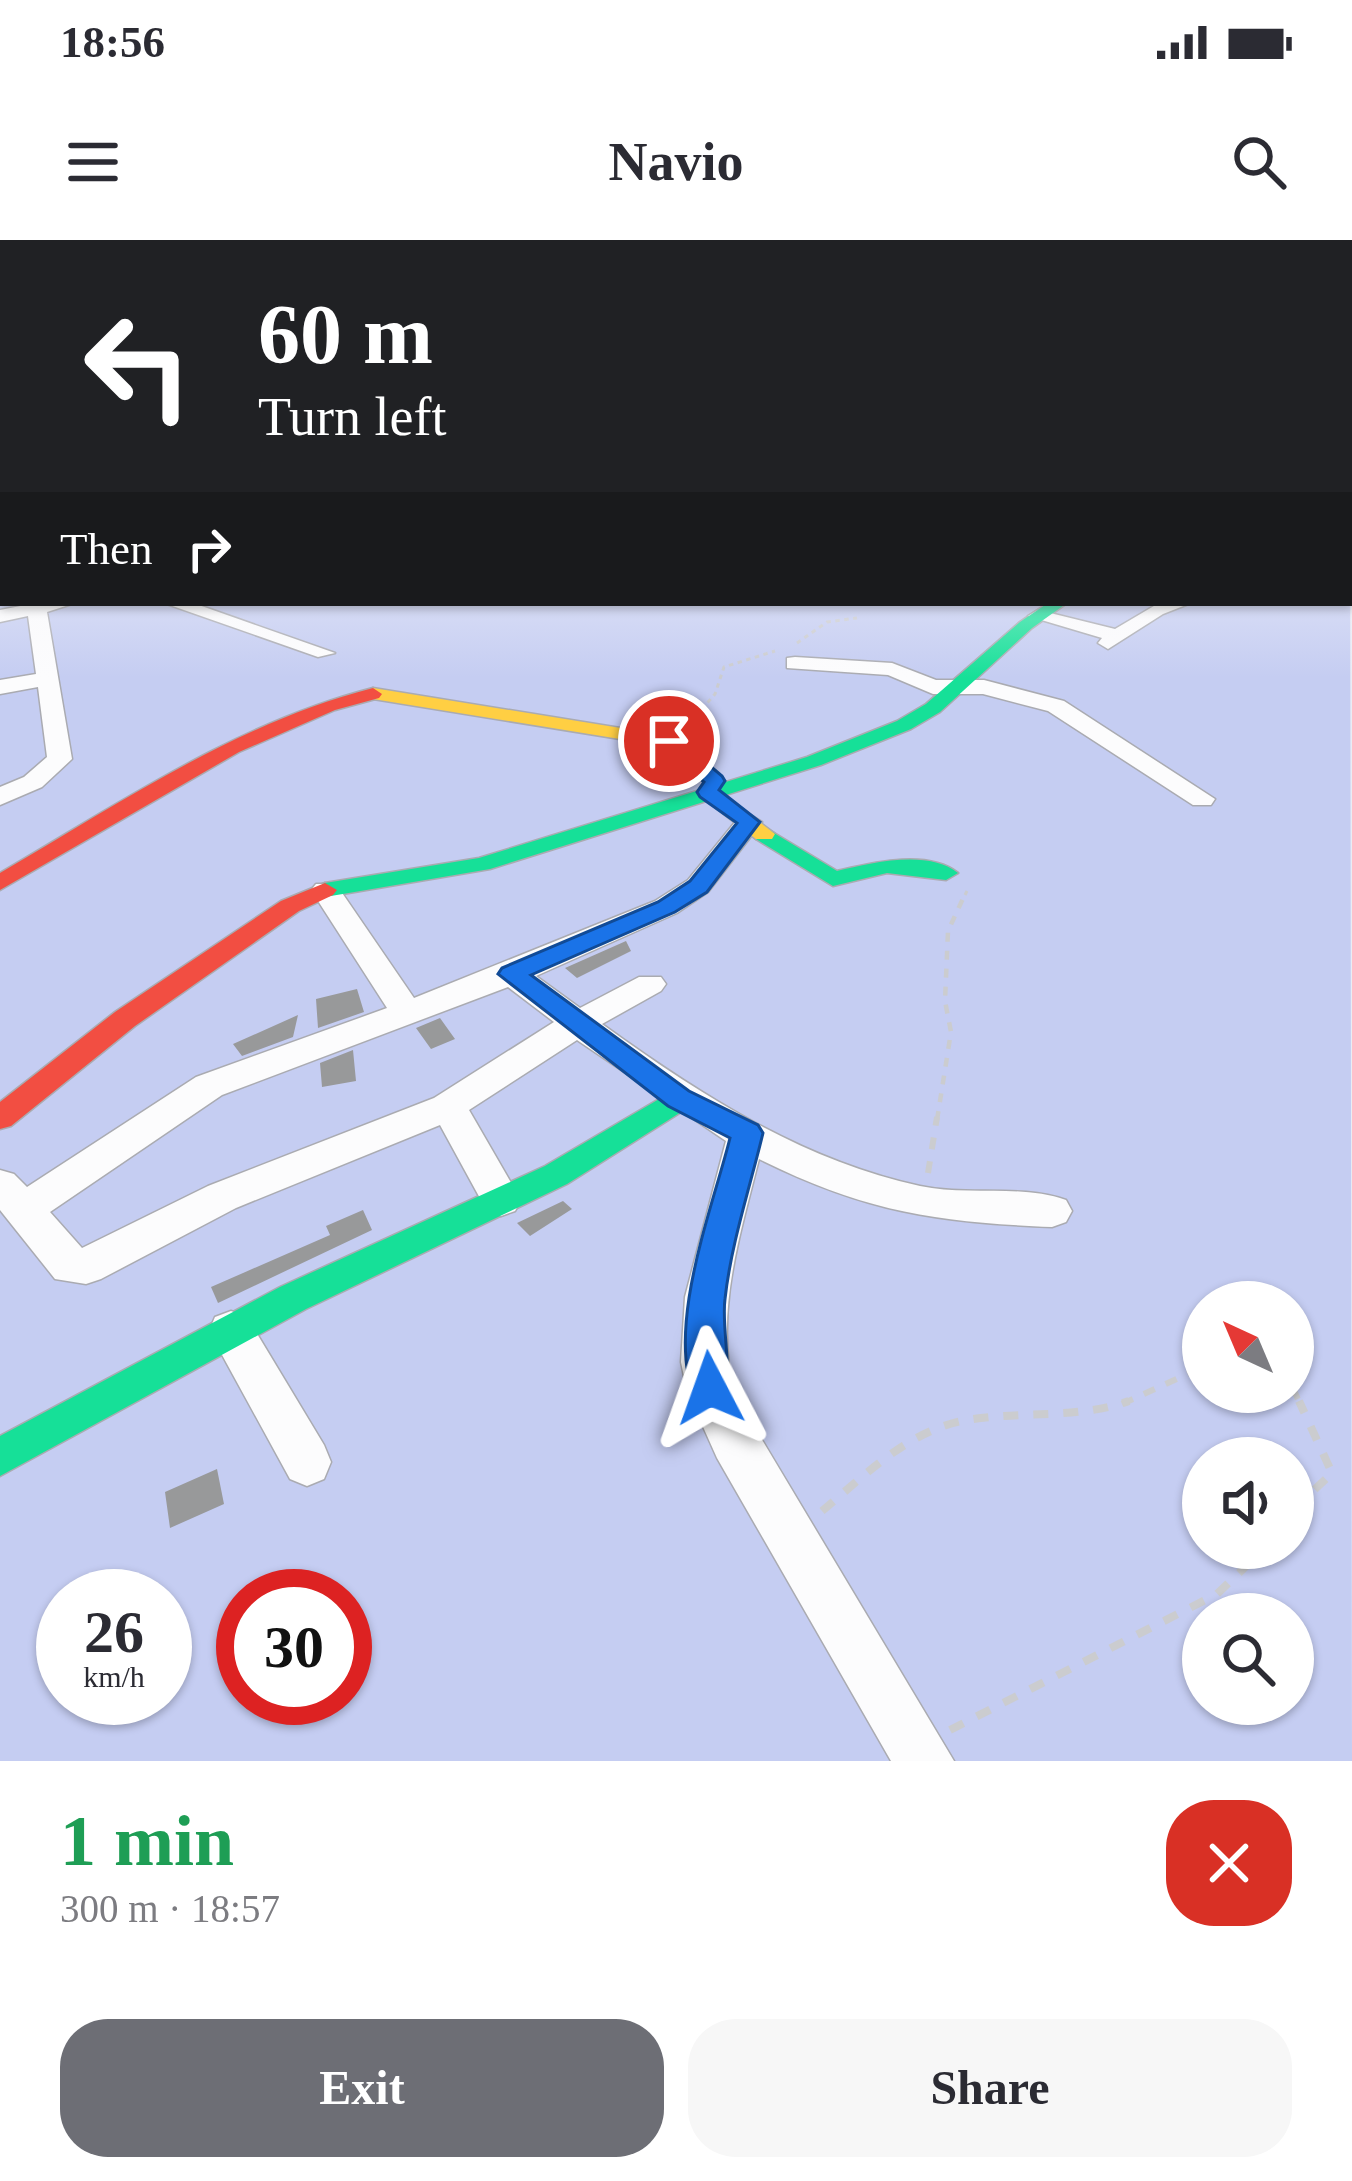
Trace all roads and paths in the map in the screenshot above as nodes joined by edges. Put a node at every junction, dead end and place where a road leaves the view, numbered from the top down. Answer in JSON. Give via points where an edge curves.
{"nodes":[{"id":1,"x":56,"y":606,"type":"edge"},
{"id":2,"x":184,"y":606,"type":"edge"},
{"id":3,"x":248,"y":606,"type":"edge"},
{"id":4,"x":1170,"y":606,"type":"edge"},
{"id":5,"x":1048,"y":609,"type":"edge"},
{"id":6,"x":37,"y":612,"type":"junction"},
{"id":7,"x":214,"y":615,"type":"junction"},
{"id":8,"x":0,"y":616,"type":"edge"},
{"id":9,"x":856,"y":618,"type":"dead end"},
{"id":10,"x":326,"y":653,"type":"dead end"},
{"id":11,"x":795,"y":663,"type":"dead end"},
{"id":12,"x":50,"y":678,"type":"junction"},
{"id":13,"x":0,"y":687,"type":"edge"},
{"id":14,"x":956,"y":688,"type":"junction"},
{"id":15,"x":669,"y":741,"type":"junction"},
{"id":16,"x":708,"y":792,"type":"junction"},
{"id":17,"x":0,"y":797,"type":"edge"},
{"id":18,"x":1202,"y":799,"type":"dead end"},
{"id":19,"x":749,"y":822,"type":"junction"},
{"id":20,"x":946,"y":873,"type":"joint"},
{"id":21,"x":0,"y":883,"type":"edge"},
{"id":22,"x":326,"y":890,"type":"junction"},
{"id":23,"x":512,"y":974,"type":"junction"},
{"id":24,"x":650,"y":984,"type":"dead end"},
{"id":25,"x":406,"y":1011,"type":"junction"},
{"id":26,"x":578,"y":1023,"type":"junction"},
{"id":27,"x":678,"y":1099,"type":"junction"},
{"id":28,"x":447,"y":1108,"type":"junction"},
{"id":29,"x":0,"y":1118,"type":"edge"},
{"id":30,"x":747,"y":1133,"type":"junction"},
{"id":31,"x":12,"y":1197,"type":"edge"},
{"id":32,"x":501,"y":1200,"type":"junction"},
{"id":33,"x":923,"y":1202,"type":"junction"},
{"id":34,"x":1052,"y":1210,"type":"dead end"},
{"id":35,"x":231,"y":1331,"type":"junction"},
{"id":36,"x":1182,"y":1371,"type":"edge"},
{"id":37,"x":1304,"y":1413,"type":"edge"},
{"id":38,"x":0,"y":1457,"type":"edge"},
{"id":39,"x":307,"y":1462,"type":"dead end"},
{"id":40,"x":1314,"y":1491,"type":"edge"},
{"id":41,"x":789,"y":1538,"type":"junction"},
{"id":42,"x":1243,"y":1569,"type":"edge"},
{"id":43,"x":921,"y":1754,"type":"edge"}],
"edges":[{"from":1,"to":6,"type":"street"},
{"from":2,"to":7,"type":"street"},
{"from":3,"to":7,"type":"street"},
{"from":4,"to":5,"type":"street","via":[[1112,639]]},
{"from":5,"to":14,"type":"street"},
{"from":6,"to":8,"type":"street"},
{"from":6,"to":12,"type":"street"},
{"from":7,"to":10,"type":"street"},
{"from":9,"to":15,"type":"path","via":[[827,622],[805,640],[724,667],[715,694]]},
{"from":11,"to":14,"type":"street","via":[[892,669]]},
{"from":12,"to":13,"type":"street"},
{"from":12,"to":17,"type":"street","via":[[60,759]]},
{"from":14,"to":16,"type":"street","via":[[904,725]]},
{"from":14,"to":18,"type":"street","via":[[1056,706]]},
{"from":15,"to":16,"type":"street","via":[[715,781]]},
{"from":15,"to":21,"type":"street","via":[[369,693],[239,746]]},
{"from":16,"to":19,"type":"street"},
{"from":16,"to":22,"type":"street","via":[[482,863]]},
{"from":19,"to":20,"type":"street","via":[[822,877],[880,866]]},
{"from":19,"to":23,"type":"street","via":[[682,897]]},
{"from":20,"to":33,"type":"path","via":[[964,871],[968,888],[949,931],[951,1032]]},
{"from":22,"to":25,"type":"street"},
{"from":22,"to":29,"type":"street","via":[[125,1019]]},
{"from":23,"to":25,"type":"street"},
{"from":23,"to":26,"type":"street"},
{"from":24,"to":26,"type":"street"},
{"from":25,"to":31,"type":"street","via":[[209,1086]]},
{"from":26,"to":27,"type":"street"},
{"from":26,"to":28,"type":"street"},
{"from":27,"to":30,"type":"street"},
{"from":27,"to":32,"type":"street"},
{"from":28,"to":31,"type":"street","via":[[222,1197],[86,1266],[70,1266]]},
{"from":28,"to":32,"type":"street"},
{"from":30,"to":33,"type":"street","via":[[839,1178]]},
{"from":30,"to":41,"type":"street","via":[[707,1298],[705,1354],[734,1442]]},
{"from":32,"to":35,"type":"street"},
{"from":33,"to":34,"type":"street"},
{"from":35,"to":38,"type":"street"},
{"from":35,"to":39,"type":"street"},
{"from":36,"to":41,"type":"path","via":[[1115,1406],[959,1421],[932,1431]]},
{"from":37,"to":40,"type":"path","via":[[1332,1474]]},
{"from":41,"to":43,"type":"street"},
{"from":42,"to":43,"type":"path","via":[[1217,1594]]}]}
